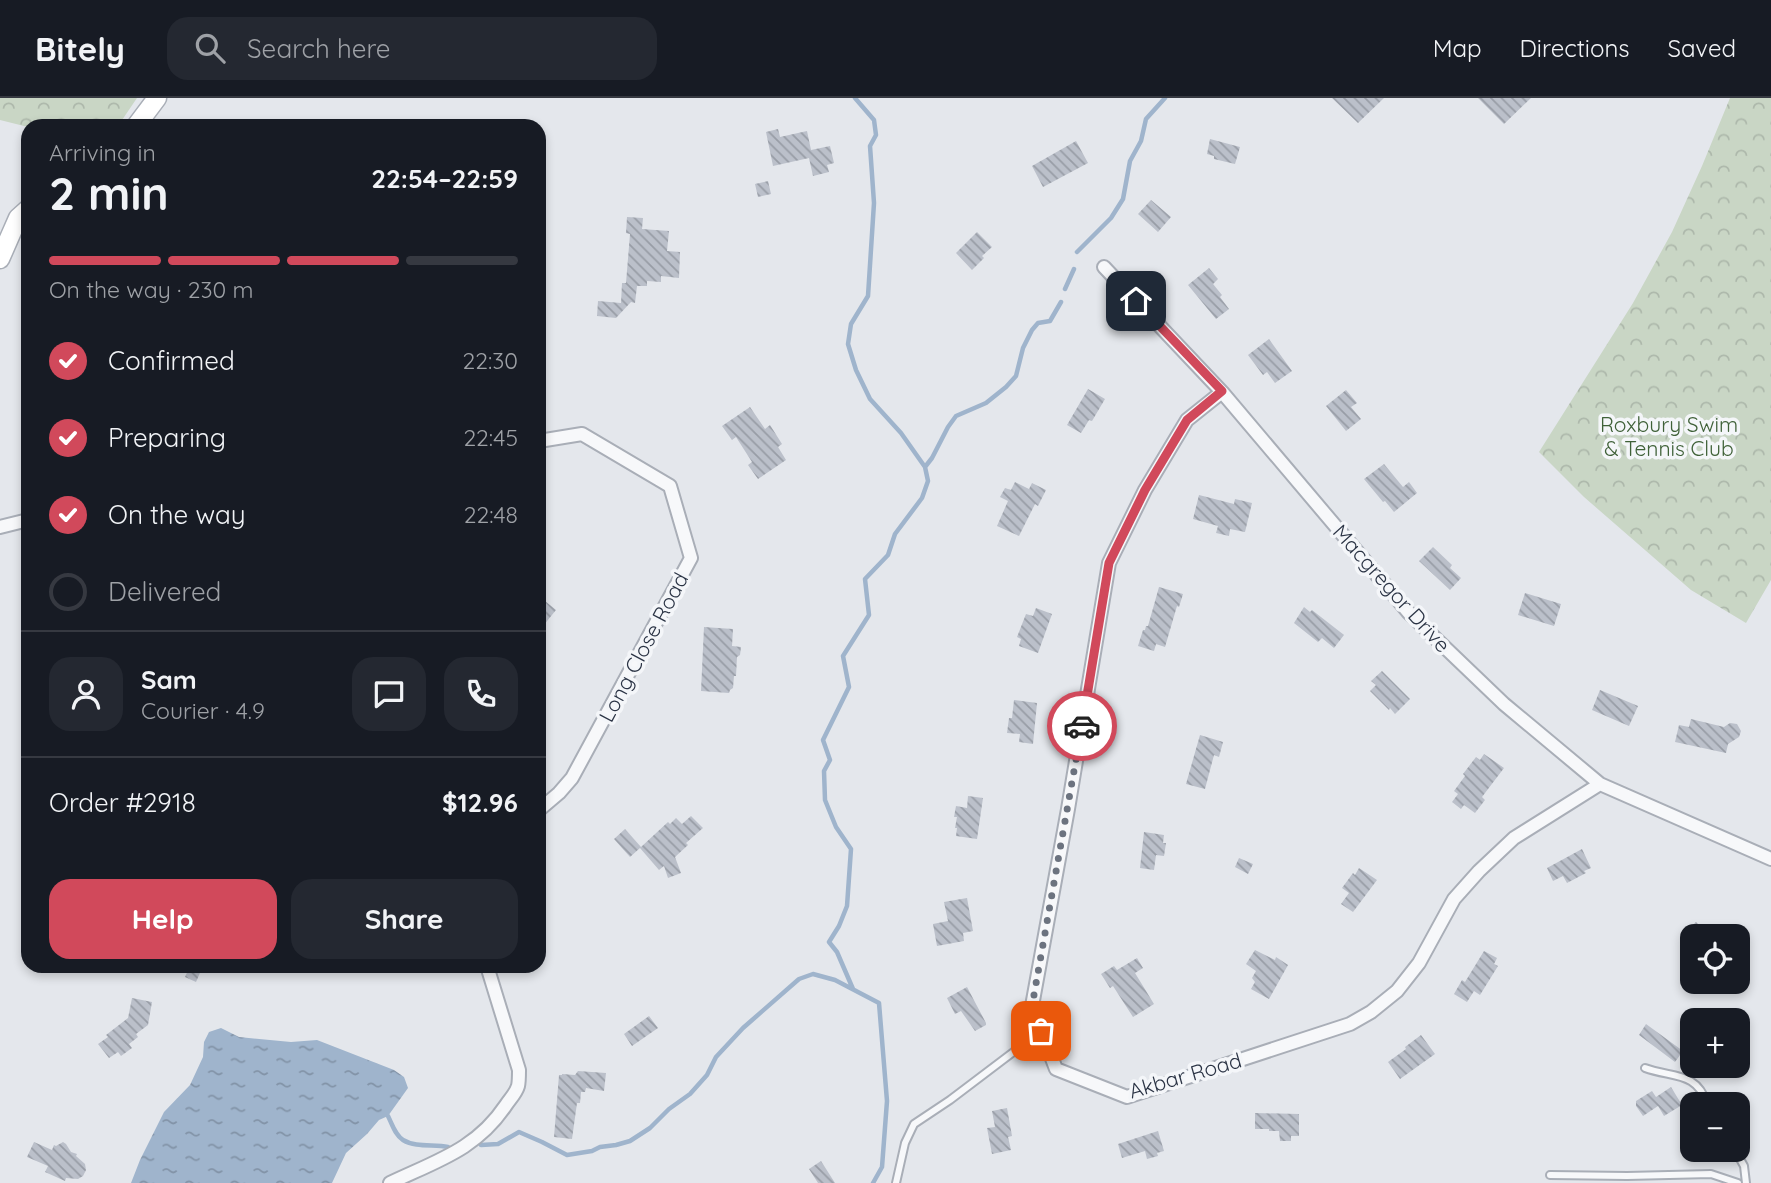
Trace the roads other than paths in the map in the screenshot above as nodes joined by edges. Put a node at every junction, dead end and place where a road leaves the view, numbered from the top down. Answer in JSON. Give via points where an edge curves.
{"nodes":[{"id":1,"x":157,"y":98,"type":"edge"},
{"id":2,"x":141,"y":119,"type":"edge"},
{"id":3,"x":21,"y":215,"type":"edge"},
{"id":4,"x":0,"y":259,"type":"edge"},
{"id":5,"x":1104,"y":267,"type":"dead end"},
{"id":6,"x":1222,"y":391,"type":"junction"},
{"id":7,"x":546,"y":440,"type":"edge"},
{"id":8,"x":21,"y":522,"type":"edge"},
{"id":9,"x":0,"y":527,"type":"edge"},
{"id":10,"x":1600,"y":785,"type":"junction"},
{"id":11,"x":546,"y":804,"type":"edge"},
{"id":12,"x":1771,"y":859,"type":"edge"},
{"id":13,"x":489,"y":973,"type":"edge"},
{"id":14,"x":1041,"y":1031,"type":"junction"},
{"id":15,"x":1645,"y":1068,"type":"dead end"},
{"id":16,"x":1701,"y":1092,"type":"edge"},
{"id":17,"x":1742,"y":1162,"type":"edge"},
{"id":18,"x":1550,"y":1175,"type":"dead end"},
{"id":19,"x":390,"y":1183,"type":"edge"},
{"id":20,"x":896,"y":1183,"type":"edge"},
{"id":21,"x":1738,"y":1183,"type":"edge"},
{"id":22,"x":1746,"y":1183,"type":"edge"}],
"edges":[{"from":1,"to":2,"type":"street"},
{"from":3,"to":4,"type":"street"},
{"from":5,"to":6,"type":"street","name":"Macgregor Drive"},
{"from":6,"to":10,"type":"street","name":"Macgregor Drive","via":[[1409,613],[1504,704]]},
{"from":6,"to":14,"type":"street","name":"Akbar Road","via":[[1187,420],[1109,563],[1032,1006]]},
{"from":7,"to":11,"type":"street","name":"Long Close Road","via":[[582,434],[670,486],[691,558],[572,778]]},
{"from":8,"to":9,"type":"street"},
{"from":10,"to":12,"type":"street","name":"Macgregor Drive"},
{"from":10,"to":14,"type":"street","name":"Akbar Road","via":[[1514,838],[1479,871],[1454,899],[1419,963],[1397,991],[1350,1024],[1127,1097],[1056,1069]]},
{"from":13,"to":19,"type":"street","via":[[519,1070],[518,1087],[479,1136],[460,1150]]},
{"from":14,"to":20,"type":"lane","via":[[914,1124]]},
{"from":15,"to":16,"type":"lane","via":[[1688,1079]]},
{"from":17,"to":22,"type":"lane"},
{"from":18,"to":21,"type":"lane","via":[[1711,1174]]}]}
